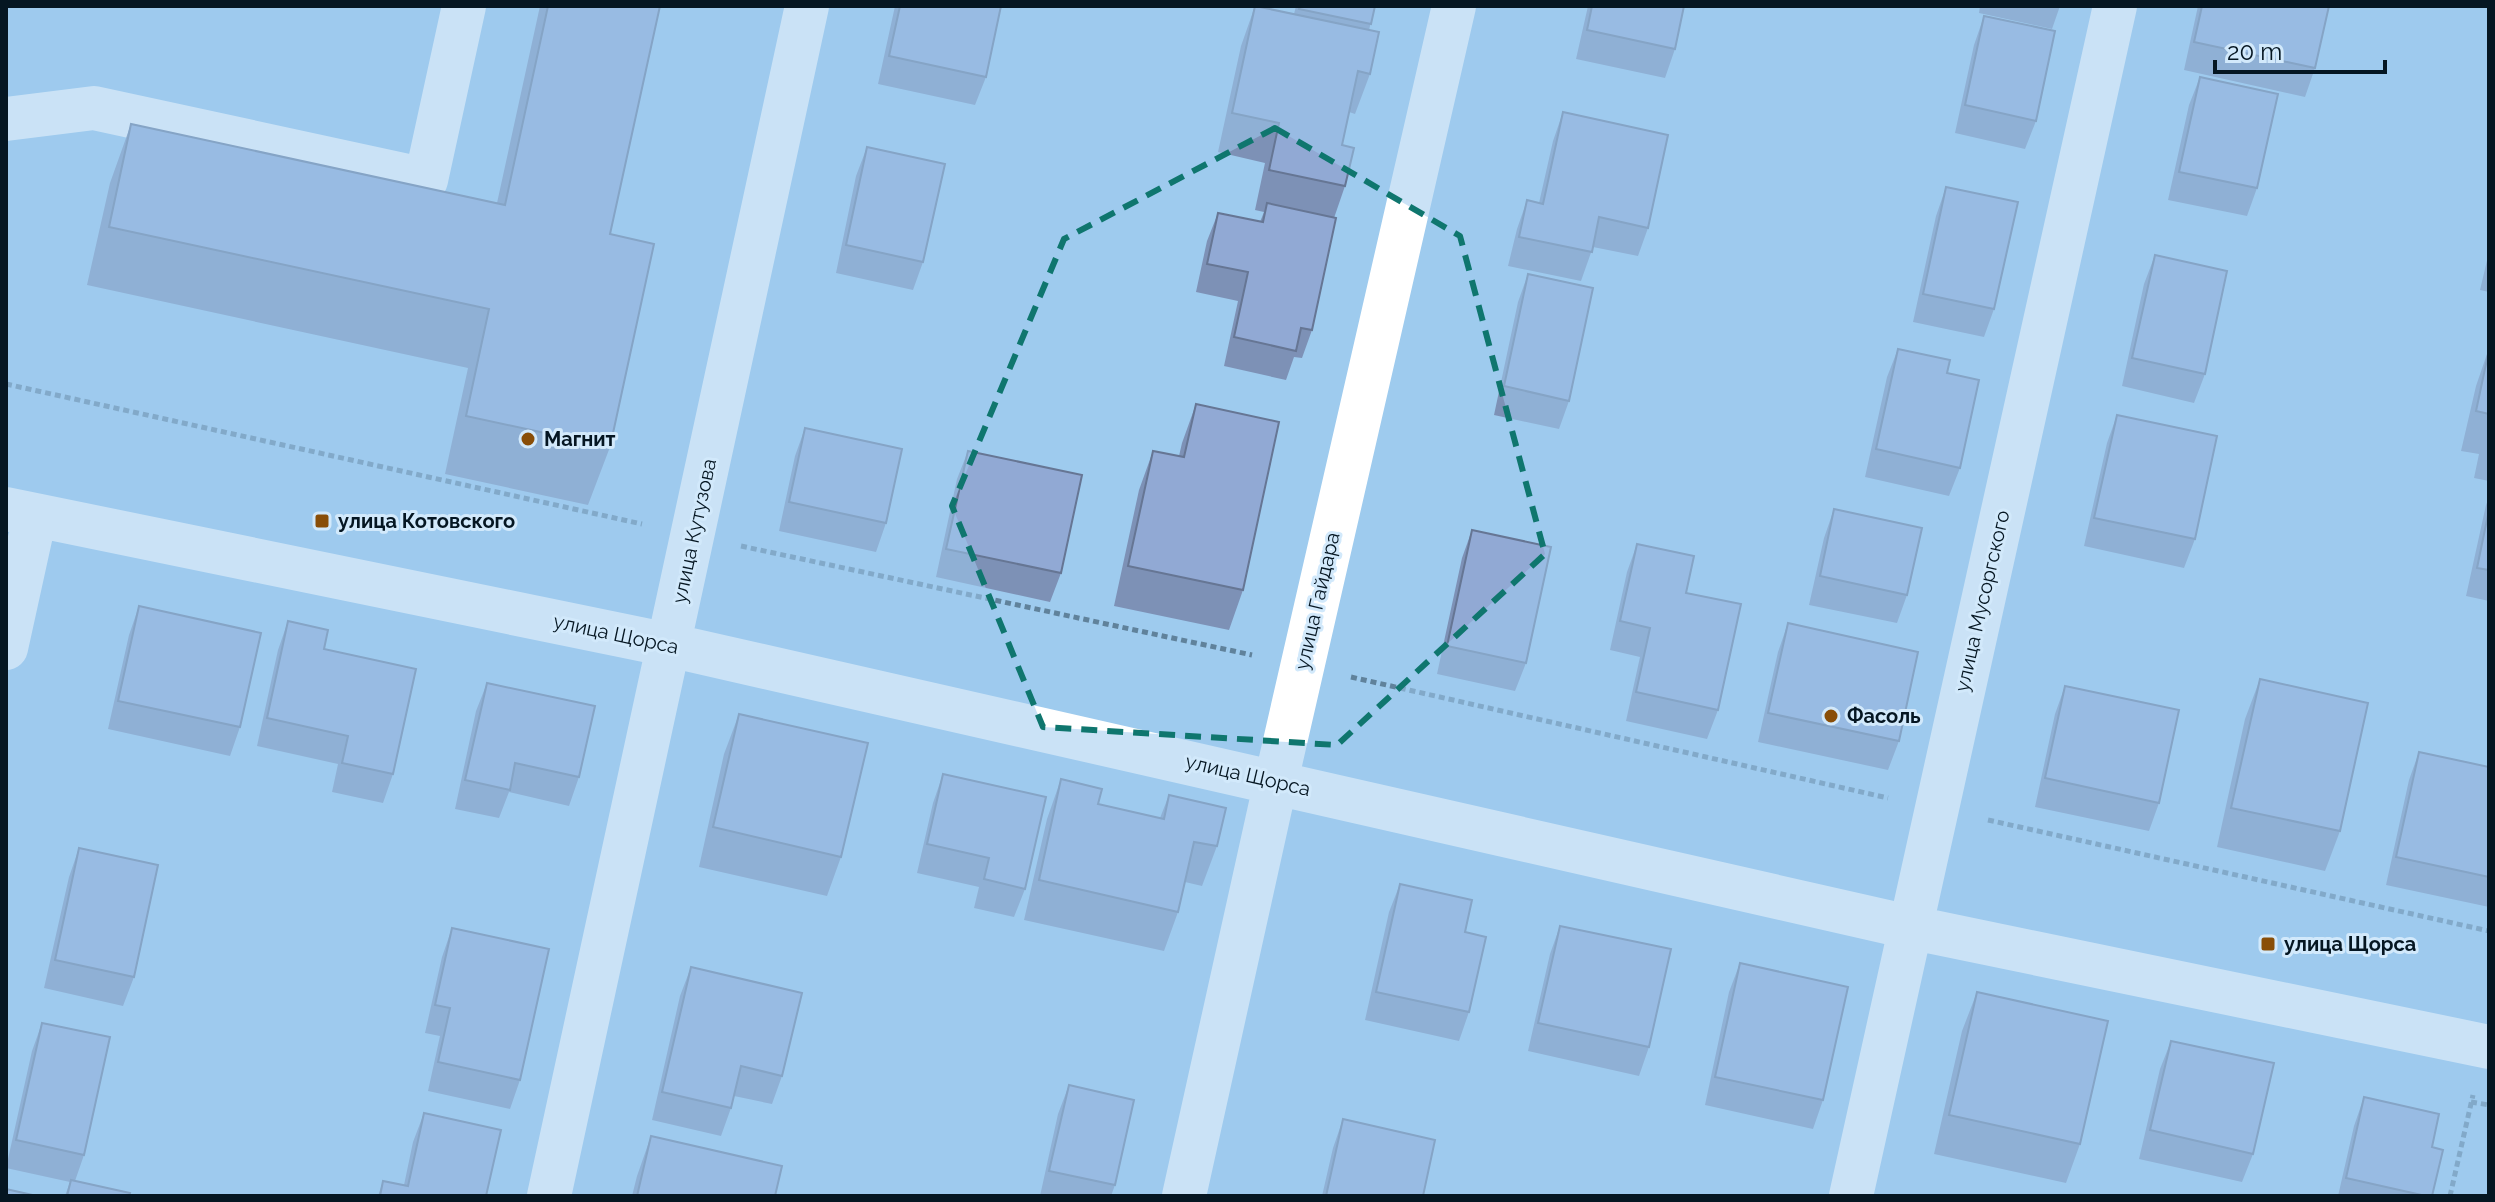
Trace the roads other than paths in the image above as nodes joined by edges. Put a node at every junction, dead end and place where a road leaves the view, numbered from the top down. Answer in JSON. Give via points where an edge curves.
{"nodes":[{"id":1,"x":464,"y":6,"type":"edge"},
{"id":2,"x":807,"y":6,"type":"edge"},
{"id":3,"x":1454,"y":6,"type":"edge"},
{"id":4,"x":2115,"y":6,"type":"edge"},
{"id":5,"x":6,"y":119,"type":"edge"},
{"id":6,"x":21,"y":512,"type":"edge"},
{"id":7,"x":669,"y":645,"type":"junction"},
{"id":8,"x":6,"y":648,"type":"edge"},
{"id":9,"x":1276,"y":781,"type":"junction"},
{"id":10,"x":1909,"y":927,"type":"junction"},
{"id":11,"x":2486,"y":1046,"type":"edge"},
{"id":12,"x":549,"y":1196,"type":"edge"},
{"id":13,"x":1184,"y":1196,"type":"edge"},
{"id":14,"x":1851,"y":1196,"type":"edge"}],
"edges":[{"from":1,"to":5,"type":"street","via":[[426,180],[94,108]]},
{"from":2,"to":7,"type":"street","name":"улица Кутузова"},
{"from":3,"to":9,"type":"street","name":"улица Гайдара"},
{"from":4,"to":10,"type":"street","name":"улица Мусоргского"},
{"from":6,"to":7,"type":"street","name":"улица Щорса"},
{"from":6,"to":8,"type":"street"},
{"from":7,"to":9,"type":"street","name":"улица Щорса"},
{"from":7,"to":12,"type":"street","name":"улица Кутузова"},
{"from":9,"to":10,"type":"street","name":"улица Щорса"},
{"from":9,"to":13,"type":"street","name":"улица Гайдара"},
{"from":10,"to":11,"type":"street","name":"улица Щорса"},
{"from":10,"to":14,"type":"street","name":"улица Мусоргского"}]}
